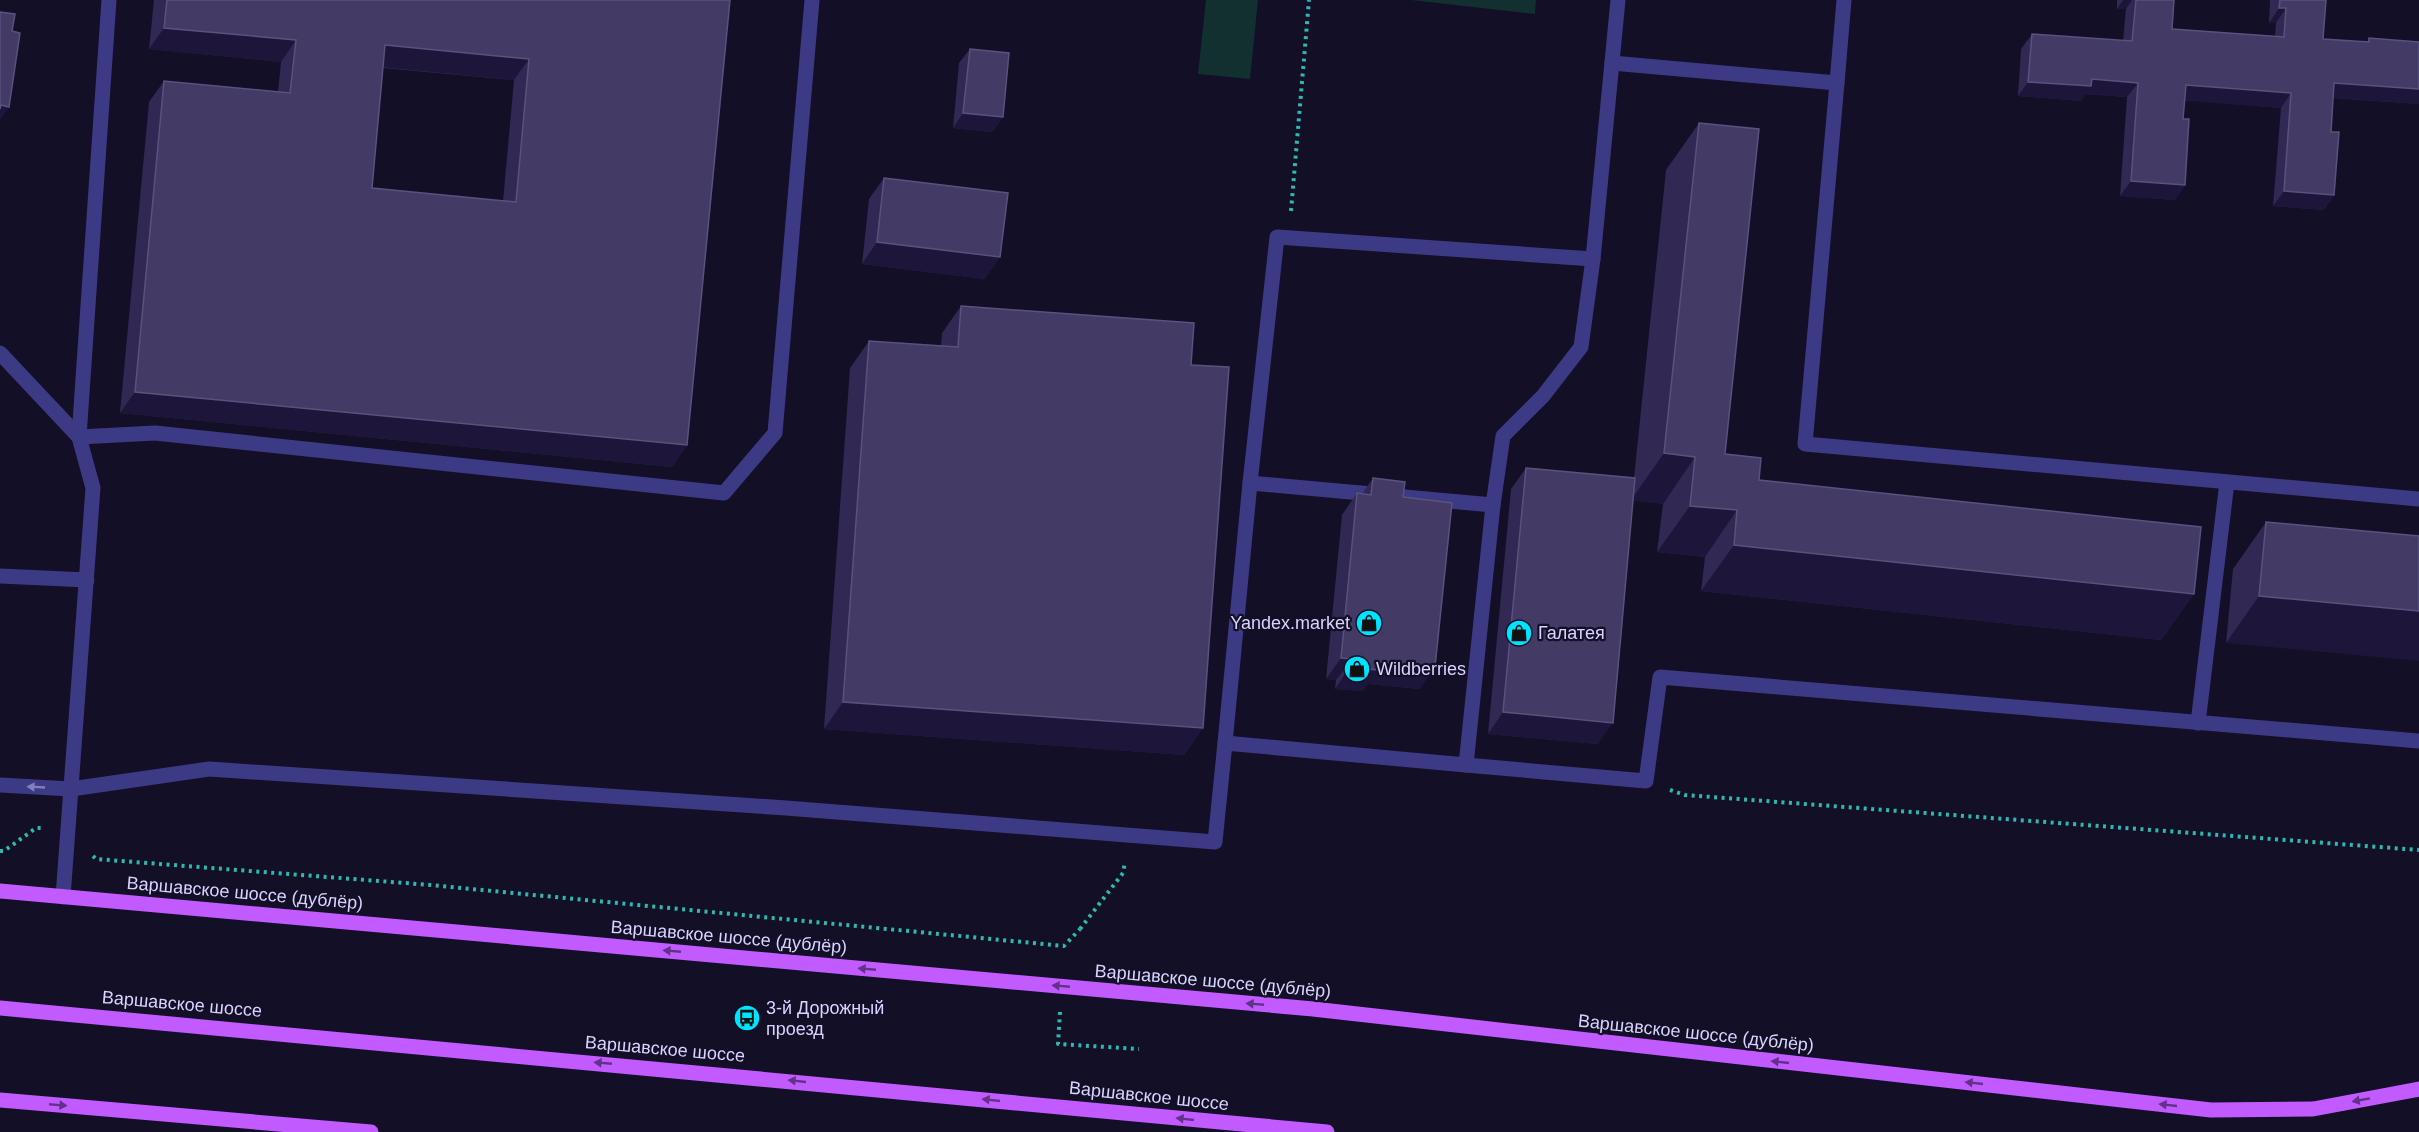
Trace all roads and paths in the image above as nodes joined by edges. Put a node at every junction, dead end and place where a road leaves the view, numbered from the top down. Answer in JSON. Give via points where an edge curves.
{"nodes":[{"id":1,"x":110,"y":0,"type":"edge"},
{"id":2,"x":812,"y":0,"type":"edge"},
{"id":3,"x":1309,"y":0,"type":"edge"},
{"id":4,"x":1618,"y":0,"type":"edge"},
{"id":5,"x":1844,"y":0,"type":"edge"},
{"id":6,"x":1612,"y":63,"type":"junction"},
{"id":7,"x":1837,"y":83,"type":"junction"},
{"id":8,"x":1288,"y":237,"type":"junction"},
{"id":9,"x":1593,"y":259,"type":"junction"},
{"id":10,"x":0,"y":353,"type":"edge"},
{"id":11,"x":79,"y":436,"type":"junction"},
{"id":12,"x":2227,"y":482,"type":"junction"},
{"id":13,"x":1250,"y":483,"type":"junction"},
{"id":14,"x":2419,"y":499,"type":"edge"},
{"id":15,"x":1493,"y":505,"type":"junction"},
{"id":16,"x":0,"y":576,"type":"edge"},
{"id":17,"x":87,"y":580,"type":"junction"},
{"id":18,"x":2198,"y":723,"type":"junction"},
{"id":19,"x":2419,"y":741,"type":"edge"},
{"id":20,"x":1225,"y":743,"type":"junction"},
{"id":21,"x":1466,"y":765,"type":"junction"},
{"id":22,"x":1646,"y":781,"type":"junction"},
{"id":23,"x":0,"y":784,"type":"edge"},
{"id":24,"x":71,"y":789,"type":"junction"},
{"id":25,"x":67,"y":829,"type":"junction"},
{"id":26,"x":2419,"y":850,"type":"edge"},
{"id":27,"x":0,"y":851,"type":"edge"},
{"id":28,"x":1123,"y":873,"type":"dead end"},
{"id":29,"x":0,"y":891,"type":"edge"},
{"id":30,"x":63,"y":897,"type":"junction"},
{"id":31,"x":0,"y":1008,"type":"edge"},
{"id":32,"x":1058,"y":1044,"type":"dead end"},
{"id":33,"x":1139,"y":1049,"type":"dead end"},
{"id":34,"x":2419,"y":1089,"type":"edge"},
{"id":35,"x":0,"y":1100,"type":"edge"},
{"id":36,"x":371,"y":1132,"type":"edge"},
{"id":37,"x":1327,"y":1132,"type":"edge"}],
"edges":[{"from":1,"to":11,"type":"lane"},
{"from":2,"to":11,"type":"lane","via":[[775,433],[724,493],[155,433]]},
{"from":3,"to":8,"type":"path"},
{"from":4,"to":6,"type":"lane"},
{"from":5,"to":7,"type":"lane"},
{"from":6,"to":7,"type":"lane"},
{"from":6,"to":9,"type":"lane"},
{"from":7,"to":12,"type":"lane","via":[[1805,444]]},
{"from":8,"to":9,"type":"lane"},
{"from":8,"to":13,"type":"lane","via":[[1277,237]]},
{"from":9,"to":15,"type":"lane","via":[[1581,347],[1543,396],[1503,436]]},
{"from":10,"to":11,"type":"lane"},
{"from":11,"to":17,"type":"lane","via":[[93,488]]},
{"from":12,"to":14,"type":"lane"},
{"from":12,"to":18,"type":"lane"},
{"from":13,"to":15,"type":"lane"},
{"from":13,"to":20,"type":"lane"},
{"from":15,"to":21,"type":"lane"},
{"from":16,"to":17,"type":"lane"},
{"from":17,"to":24,"type":"lane"},
{"from":18,"to":19,"type":"lane"},
{"from":18,"to":22,"type":"lane","via":[[1660,677]]},
{"from":20,"to":21,"type":"lane"},
{"from":20,"to":24,"type":"lane","via":[[1215,842],[209,769]]},
{"from":21,"to":22,"type":"lane"},
{"from":22,"to":26,"type":"path","via":[[1685,795]]},
{"from":24,"to":23,"type":"lane","one_way":true},
{"from":24,"to":25,"type":"lane"},
{"from":25,"to":27,"type":"path","via":[[36,828]]},
{"from":25,"to":28,"type":"path","via":[[96,859],[442,886],[1064,946]]},
{"from":25,"to":30,"type":"lane"},
{"from":29,"to":30,"type":"main road","name":"Варшавское шоссе (дублёр)"},
{"from":34,"to":30,"type":"main road","name":"Варшавское шоссе (дублёр)","one_way":true,"via":[[2313,1109],[2211,1110],[1313,1009]]},
{"from":37,"to":31,"type":"main road","name":"Варшавское шоссе","one_way":true},
{"from":32,"to":33,"type":"path"},
{"from":35,"to":36,"type":"main road","one_way":true}]}
